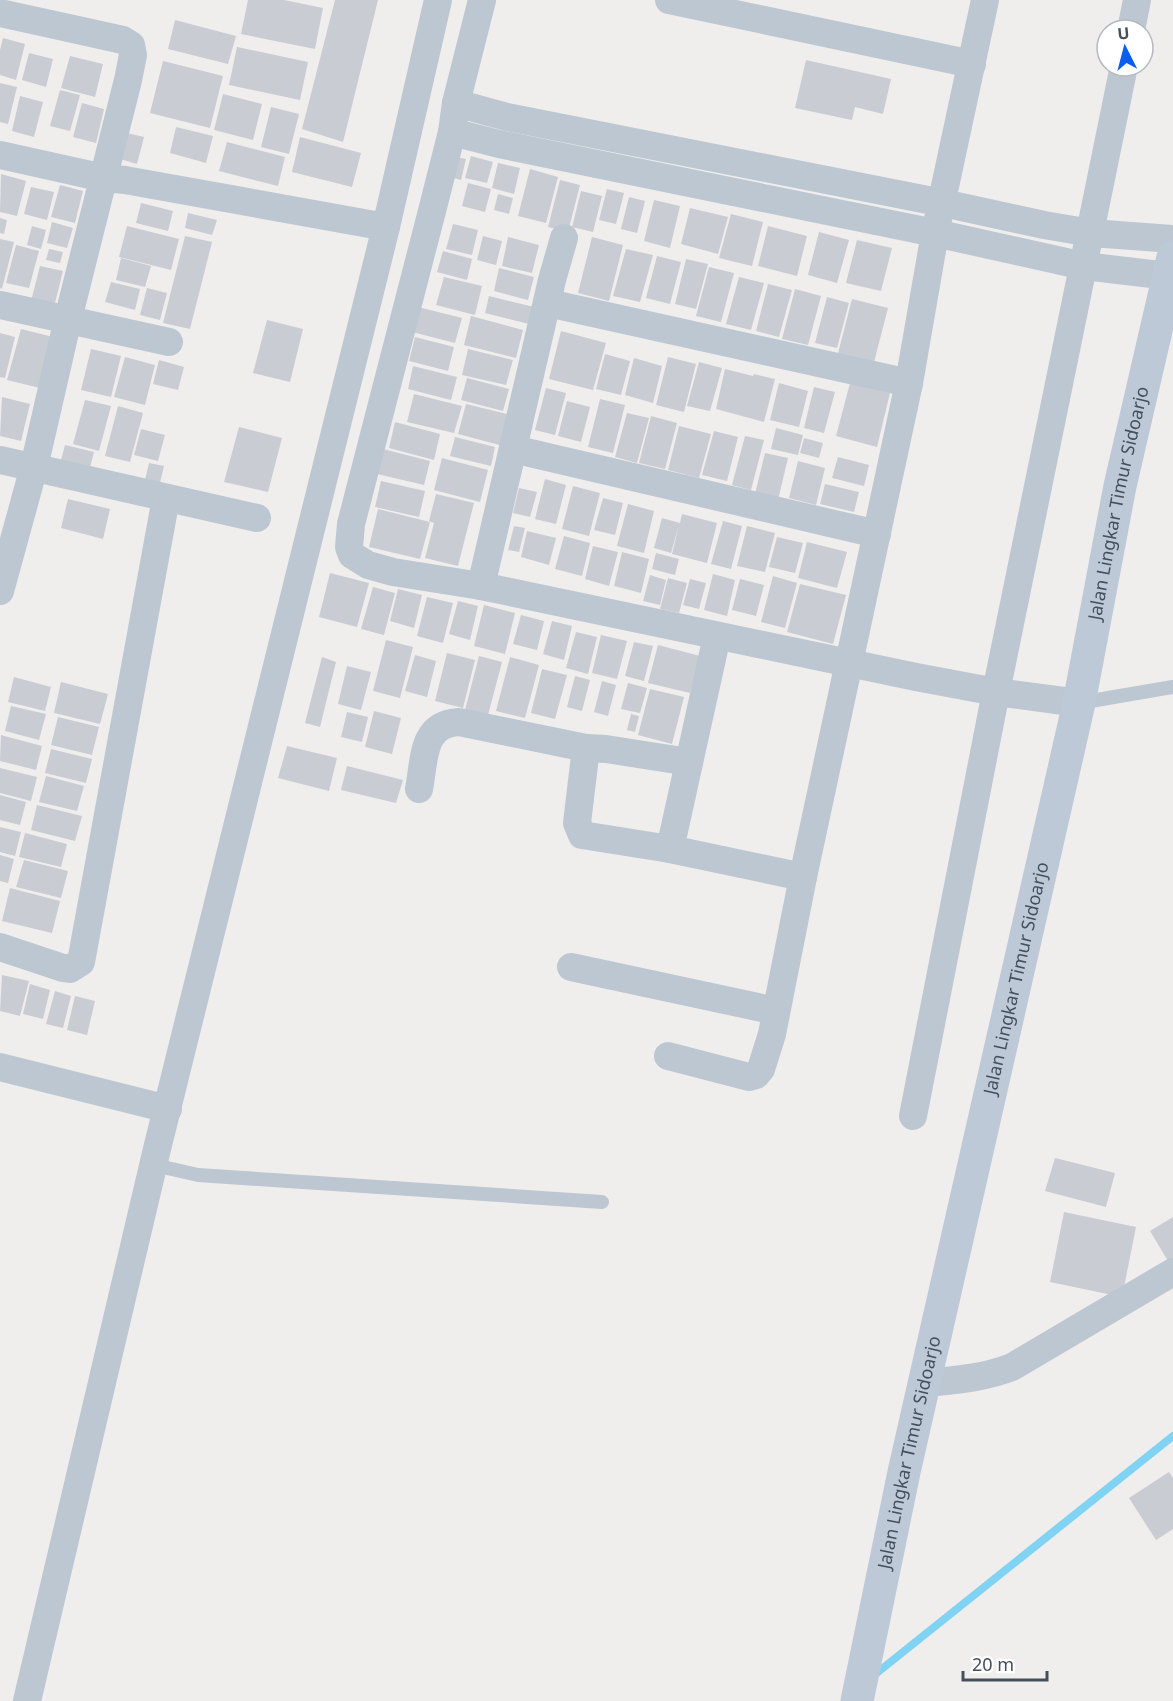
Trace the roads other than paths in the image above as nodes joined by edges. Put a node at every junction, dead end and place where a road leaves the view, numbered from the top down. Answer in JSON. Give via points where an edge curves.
{"nodes":[{"id":1,"x":438,"y":0,"type":"edge"},
{"id":2,"x":482,"y":0,"type":"edge"},
{"id":3,"x":669,"y":0,"type":"edge"},
{"id":4,"x":985,"y":0,"type":"edge"},
{"id":5,"x":1137,"y":0,"type":"edge"},
{"id":6,"x":0,"y":13,"type":"edge"},
{"id":7,"x":1133,"y":18,"type":"edge"},
{"id":8,"x":972,"y":64,"type":"junction"},
{"id":9,"x":1122,"y":78,"type":"edge"},
{"id":10,"x":456,"y":103,"type":"junction"},
{"id":11,"x":507,"y":117,"type":"junction"},
{"id":12,"x":452,"y":132,"type":"junction"},
{"id":13,"x":499,"y":144,"type":"junction"},
{"id":14,"x":692,"y":153,"type":"junction"},
{"id":15,"x":0,"y":155,"type":"edge"},
{"id":16,"x":104,"y":178,"type":"junction"},
{"id":17,"x":686,"y":181,"type":"junction"},
{"id":18,"x":943,"y":202,"type":"junction"},
{"id":19,"x":386,"y":227,"type":"junction"},
{"id":20,"x":935,"y":233,"type":"junction"},
{"id":21,"x":1091,"y":233,"type":"junction"},
{"id":22,"x":564,"y":238,"type":"dead end"},
{"id":23,"x":1173,"y":239,"type":"edge"},
{"id":24,"x":1084,"y":266,"type":"junction"},
{"id":25,"x":1171,"y":266,"type":"edge"},
{"id":26,"x":548,"y":303,"type":"junction"},
{"id":27,"x":0,"y":305,"type":"edge"},
{"id":28,"x":68,"y":319,"type":"junction"},
{"id":29,"x":169,"y":342,"type":"dead end"},
{"id":30,"x":909,"y":383,"type":"junction"},
{"id":31,"x":513,"y":449,"type":"junction"},
{"id":32,"x":0,"y":460,"type":"edge"},
{"id":33,"x":34,"y":467,"type":"junction"},
{"id":34,"x":166,"y":498,"type":"junction"},
{"id":35,"x":257,"y":518,"type":"dead end"},
{"id":36,"x":877,"y":534,"type":"junction"},
{"id":37,"x":481,"y":586,"type":"junction"},
{"id":38,"x":0,"y":591,"type":"edge"},
{"id":39,"x":717,"y":636,"type":"junction"},
{"id":40,"x":849,"y":664,"type":"junction"},
{"id":41,"x":1173,"y":687,"type":"edge"},
{"id":42,"x":996,"y":692,"type":"junction"},
{"id":43,"x":1079,"y":703,"type":"junction"},
{"id":44,"x":586,"y":748,"type":"junction"},
{"id":45,"x":689,"y":762,"type":"junction"},
{"id":46,"x":419,"y":789,"type":"dead end"},
{"id":47,"x":670,"y":849,"type":"junction"},
{"id":48,"x":803,"y":877,"type":"junction"},
{"id":49,"x":0,"y":947,"type":"edge"},
{"id":50,"x":571,"y":967,"type":"dead end"},
{"id":51,"x":776,"y":1011,"type":"junction"},
{"id":52,"x":669,"y":1056,"type":"dead end"},
{"id":53,"x":0,"y":1068,"type":"edge"},
{"id":54,"x":168,"y":1109,"type":"junction"},
{"id":55,"x":913,"y":1116,"type":"dead end"},
{"id":56,"x":154,"y":1165,"type":"junction"},
{"id":57,"x":602,"y":1203,"type":"dead end"},
{"id":58,"x":1173,"y":1272,"type":"edge"},
{"id":59,"x":926,"y":1383,"type":"junction"},
{"id":60,"x":27,"y":1701,"type":"edge"},
{"id":61,"x":857,"y":1701,"type":"edge"}],
"edges":[{"from":1,"to":19,"type":"street"},
{"from":2,"to":10,"type":"street"},
{"from":3,"to":8,"type":"street"},
{"from":4,"to":8,"type":"street"},
{"from":5,"to":7,"type":"street"},
{"from":6,"to":16,"type":"street","via":[[131,45],[133,63]]},
{"from":8,"to":18,"type":"street"},
{"from":9,"to":21,"type":"street"},
{"from":10,"to":11,"type":"street"},
{"from":10,"to":12,"type":"street"},
{"from":11,"to":13,"type":"street"},
{"from":11,"to":14,"type":"street"},
{"from":12,"to":13,"type":"street"},
{"from":12,"to":37,"type":"street","via":[[351,524],[349,547],[352,555],[368,565]]},
{"from":13,"to":17,"type":"street"},
{"from":14,"to":17,"type":"street"},
{"from":14,"to":18,"type":"street"},
{"from":15,"to":16,"type":"street"},
{"from":16,"to":19,"type":"street"},
{"from":16,"to":28,"type":"street"},
{"from":17,"to":20,"type":"street"},
{"from":18,"to":20,"type":"street"},
{"from":18,"to":21,"type":"street"},
{"from":19,"to":54,"type":"street"},
{"from":20,"to":24,"type":"street"},
{"from":20,"to":30,"type":"street"},
{"from":21,"to":23,"type":"street"},
{"from":21,"to":24,"type":"street"},
{"from":22,"to":26,"type":"street"},
{"from":24,"to":25,"type":"street"},
{"from":24,"to":42,"type":"street"},
{"from":25,"to":43,"type":"main road","name":"Jalan Lingkar Timur Sidoarjo","via":[[1120,486]]},
{"from":26,"to":30,"type":"street"},
{"from":26,"to":31,"type":"street"},
{"from":27,"to":28,"type":"street"},
{"from":28,"to":29,"type":"street"},
{"from":28,"to":33,"type":"street"},
{"from":30,"to":36,"type":"street"},
{"from":31,"to":36,"type":"street"},
{"from":31,"to":37,"type":"street"},
{"from":32,"to":33,"type":"street"},
{"from":33,"to":34,"type":"street"},
{"from":33,"to":38,"type":"street"},
{"from":34,"to":35,"type":"street"},
{"from":34,"to":49,"type":"street","via":[[81,962],[70,969],[63,968]]},
{"from":36,"to":40,"type":"street"},
{"from":37,"to":39,"type":"street"},
{"from":39,"to":40,"type":"street"},
{"from":39,"to":45,"type":"street"},
{"from":40,"to":42,"type":"street"},
{"from":40,"to":48,"type":"street"},
{"from":41,"to":43,"type":"lane"},
{"from":42,"to":43,"type":"street"},
{"from":42,"to":55,"type":"street"},
{"from":43,"to":59,"type":"main road","name":"Jalan Lingkar Timur Sidoarjo"},
{"from":44,"to":45,"type":"street"},
{"from":44,"to":46,"type":"street","via":[[449,722],[436,728],[428,742]]},
{"from":44,"to":47,"type":"street","via":[[577,811],[579,831],[586,836]]},
{"from":45,"to":47,"type":"street"},
{"from":47,"to":48,"type":"street"},
{"from":48,"to":51,"type":"street"},
{"from":50,"to":51,"type":"street"},
{"from":51,"to":52,"type":"street","via":[[761,1069],[753,1076]]},
{"from":53,"to":54,"type":"street"},
{"from":54,"to":56,"type":"street"},
{"from":56,"to":57,"type":"lane","via":[[198,1175]]},
{"from":56,"to":60,"type":"street"},
{"from":58,"to":59,"type":"street","via":[[1012,1367],[971,1379]]},
{"from":59,"to":61,"type":"main road","name":"Jalan Lingkar Timur Sidoarjo"}]}
